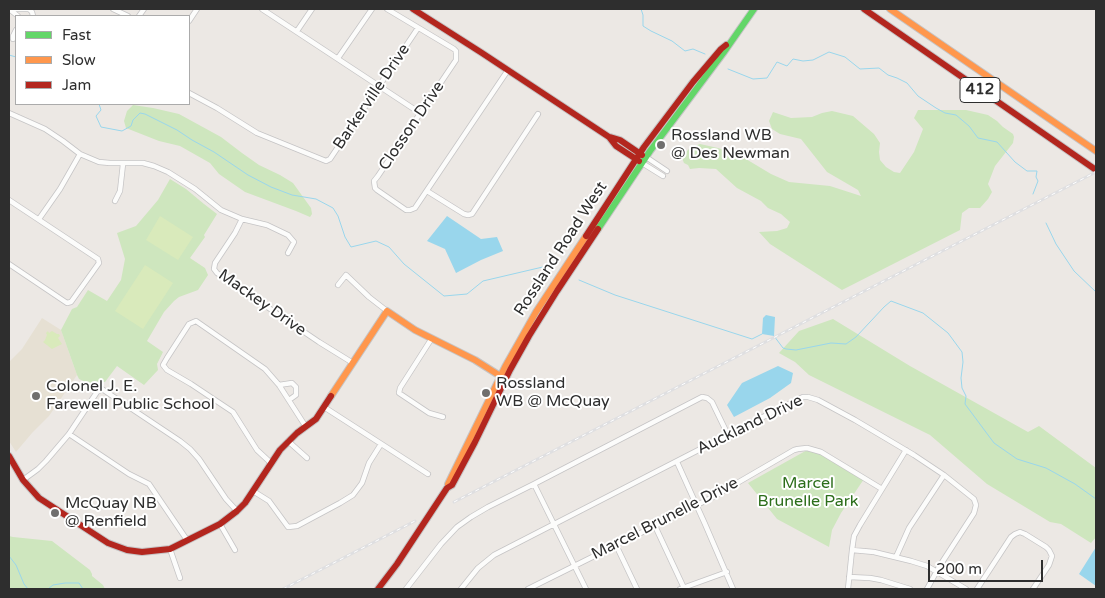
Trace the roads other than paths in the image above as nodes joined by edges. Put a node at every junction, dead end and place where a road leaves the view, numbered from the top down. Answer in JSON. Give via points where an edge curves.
{"nodes":[{"id":1,"x":9,"y":9,"type":"edge"},
{"id":2,"x":23,"y":9,"type":"edge"},
{"id":3,"x":27,"y":9,"type":"edge"},
{"id":4,"x":113,"y":9,"type":"edge"},
{"id":5,"x":262,"y":9,"type":"edge"},
{"id":6,"x":312,"y":9,"type":"edge"},
{"id":7,"x":372,"y":9,"type":"edge"},
{"id":8,"x":387,"y":9,"type":"edge"},
{"id":9,"x":413,"y":9,"type":"edge"},
{"id":10,"x":754,"y":9,"type":"edge"},
{"id":11,"x":864,"y":9,"type":"edge"},
{"id":12,"x":890,"y":9,"type":"edge"},
{"id":13,"x":34,"y":14,"type":"edge"},
{"id":14,"x":126,"y":15,"type":"edge"},
{"id":15,"x":418,"y":28,"type":"junction"},
{"id":16,"x":297,"y":31,"type":"junction"},
{"id":17,"x":338,"y":58,"type":"junction"},
{"id":18,"x":508,"y":70,"type":"junction"},
{"id":19,"x":379,"y":87,"type":"junction"},
{"id":20,"x":190,"y":94,"type":"edge"},
{"id":21,"x":9,"y":113,"type":"edge"},
{"id":22,"x":420,"y":113,"type":"junction"},
{"id":23,"x":538,"y":114,"type":"dead end"},
{"id":24,"x":1096,"y":151,"type":"edge"},
{"id":25,"x":80,"y":154,"type":"junction"},
{"id":26,"x":641,"y":158,"type":"junction"},
{"id":27,"x":123,"y":164,"type":"junction"},
{"id":28,"x":1096,"y":170,"type":"edge"},
{"id":29,"x":666,"y":171,"type":"dead end"},
{"id":30,"x":663,"y":176,"type":"dead end"},
{"id":31,"x":427,"y":191,"type":"junction"},
{"id":32,"x":9,"y":200,"type":"edge"},
{"id":33,"x":116,"y":201,"type":"dead end"},
{"id":34,"x":39,"y":219,"type":"junction"},
{"id":35,"x":242,"y":219,"type":"junction"},
{"id":36,"x":288,"y":253,"type":"dead end"},
{"id":37,"x":9,"y":264,"type":"edge"},
{"id":38,"x":338,"y":285,"type":"dead end"},
{"id":39,"x":386,"y":311,"type":"junction"},
{"id":40,"x":432,"y":338,"type":"junction"},
{"id":41,"x":353,"y":363,"type":"junction"},
{"id":42,"x":503,"y":378,"type":"junction"},
{"id":43,"x":279,"y":385,"type":"junction"},
{"id":44,"x":515,"y":386,"type":"dead end"},
{"id":45,"x":290,"y":400,"type":"junction"},
{"id":46,"x":324,"y":407,"type":"junction"},
{"id":47,"x":443,"y":416,"type":"dead end"},
{"id":48,"x":306,"y":427,"type":"junction"},
{"id":49,"x":70,"y":434,"type":"junction"},
{"id":50,"x":728,"y":435,"type":"junction"},
{"id":51,"x":288,"y":441,"type":"junction"},
{"id":52,"x":381,"y":444,"type":"junction"},
{"id":53,"x":906,"y":450,"type":"junction"},
{"id":54,"x":9,"y":456,"type":"edge"},
{"id":55,"x":307,"y":458,"type":"dead end"},
{"id":56,"x":677,"y":462,"type":"junction"},
{"id":57,"x":271,"y":463,"type":"junction"},
{"id":58,"x":428,"y":474,"type":"dead end"},
{"id":59,"x":944,"y":475,"type":"junction"},
{"id":60,"x":22,"y":480,"type":"junction"},
{"id":61,"x":534,"y":484,"type":"junction"},
{"id":62,"x":882,"y":489,"type":"junction"},
{"id":63,"x":253,"y":491,"type":"junction"},
{"id":64,"x":696,"y":505,"type":"junction"},
{"id":65,"x":237,"y":511,"type":"junction"},
{"id":66,"x":220,"y":524,"type":"junction"},
{"id":67,"x":554,"y":525,"type":"junction"},
{"id":68,"x":655,"y":526,"type":"junction"},
{"id":69,"x":188,"y":540,"type":"junction"},
{"id":70,"x":616,"y":545,"type":"junction"},
{"id":71,"x":170,"y":549,"type":"junction"},
{"id":72,"x":235,"y":550,"type":"dead end"},
{"id":73,"x":852,"y":550,"type":"junction"},
{"id":74,"x":896,"y":557,"type":"junction"},
{"id":75,"x":575,"y":565,"type":"junction"},
{"id":76,"x":726,"y":572,"type":"junction"},
{"id":77,"x":936,"y":572,"type":"junction"},
{"id":78,"x":849,"y":577,"type":"junction"},
{"id":79,"x":180,"y":578,"type":"dead end"},
{"id":80,"x":535,"y":588,"type":"edge"},
{"id":81,"x":682,"y":588,"type":"edge"},
{"id":82,"x":378,"y":589,"type":"edge"},
{"id":83,"x":406,"y":589,"type":"edge"},
{"id":84,"x":461,"y":589,"type":"edge"},
{"id":85,"x":528,"y":589,"type":"edge"},
{"id":86,"x":586,"y":589,"type":"edge"},
{"id":87,"x":636,"y":589,"type":"edge"},
{"id":88,"x":733,"y":589,"type":"edge"},
{"id":89,"x":848,"y":589,"type":"edge"},
{"id":90,"x":910,"y":589,"type":"edge"},
{"id":91,"x":927,"y":589,"type":"edge"},
{"id":92,"x":966,"y":589,"type":"edge"},
{"id":93,"x":977,"y":589,"type":"edge"},
{"id":94,"x":1033,"y":589,"type":"edge"}],
"edges":[{"from":1,"to":2,"type":"street"},
{"from":2,"to":3,"type":"street"},
{"from":3,"to":13,"type":"street"},
{"from":4,"to":14,"type":"street"},
{"from":5,"to":16,"type":"street"},
{"from":6,"to":16,"type":"street"},
{"from":7,"to":17,"type":"street"},
{"from":8,"to":15,"type":"street","name":"Closson Drive"},
{"from":9,"to":18,"type":"main road"},
{"from":10,"to":26,"type":"main road","name":"Rossland Road West"},
{"from":11,"to":28,"type":"main road","number":"412"},
{"from":12,"to":24,"type":"main road","number":"412"},
{"from":15,"to":19,"type":"street","name":"Barkerville Drive"},
{"from":15,"to":22,"type":"street","name":"Closson Drive","via":[[456,51],[456,60]]},
{"from":16,"to":17,"type":"street"},
{"from":17,"to":19,"type":"street"},
{"from":18,"to":26,"type":"main road","via":[[609,137],[620,140]]},
{"from":18,"to":31,"type":"street","name":"Closson Drive"},
{"from":19,"to":20,"type":"street","name":"Barkerville Drive","via":[[326,161],[257,134]]},
{"from":19,"to":22,"type":"street"},
{"from":21,"to":25,"type":"street","via":[[45,129]]},
{"from":22,"to":31,"type":"street","name":"Closson Drive","via":[[373,183],[377,190],[406,210],[415,208]]},
{"from":23,"to":31,"type":"street","via":[[472,214],[464,214]]},
{"from":25,"to":27,"type":"street","via":[[99,162]]},
{"from":25,"to":34,"type":"street"},
{"from":26,"to":29,"type":"street"},
{"from":26,"to":30,"type":"street"},
{"from":26,"to":42,"type":"main road","name":"Rossland Road West","via":[[536,312]]},
{"from":27,"to":33,"type":"street"},
{"from":27,"to":35,"type":"street","via":[[144,163],[161,168],[196,189],[221,210]]},
{"from":32,"to":34,"type":"street"},
{"from":34,"to":37,"type":"street","via":[[98,259],[99,263],[67,303]]},
{"from":35,"to":36,"type":"street","via":[[267,225],[288,235],[294,242]]},
{"from":35,"to":41,"type":"street","name":"Mackey Drive","via":[[215,263],[217,273]]},
{"from":38,"to":39,"type":"street","via":[[346,275]]},
{"from":39,"to":40,"type":"main road"},
{"from":39,"to":41,"type":"main road"},
{"from":40,"to":42,"type":"main road"},
{"from":40,"to":47,"type":"street","via":[[399,393],[429,413]]},
{"from":41,"to":46,"type":"main road"},
{"from":42,"to":44,"type":"street"},
{"from":42,"to":82,"type":"main road","name":"Rossland Road West","via":[[452,485]]},
{"from":43,"to":45,"type":"street"},
{"from":43,"to":45,"type":"street","via":[[292,383],[296,387],[296,395]]},
{"from":43,"to":57,"type":"street","via":[[265,369],[196,322],[190,324],[163,365],[233,412],[257,450]]},
{"from":45,"to":48,"type":"street"},
{"from":46,"to":48,"type":"main road"},
{"from":46,"to":52,"type":"street"},
{"from":48,"to":51,"type":"main road"},
{"from":49,"to":60,"type":"street","via":[[38,470]]},
{"from":49,"to":65,"type":"street","via":[[102,389],[190,449]]},
{"from":49,"to":69,"type":"street","via":[[149,484]]},
{"from":50,"to":53,"type":"street","name":"Auckland Drive","via":[[808,397]]},
{"from":50,"to":56,"type":"street","name":"Auckland Drive"},
{"from":50,"to":61,"type":"street","via":[[712,402],[702,397]]},
{"from":51,"to":55,"type":"street"},
{"from":51,"to":57,"type":"main road"},
{"from":52,"to":58,"type":"street"},
{"from":52,"to":63,"type":"street","via":[[362,483],[352,495],[296,526],[288,527],[269,502]]},
{"from":53,"to":59,"type":"street","name":"Auckland Drive"},
{"from":53,"to":62,"type":"street"},
{"from":54,"to":60,"type":"main road"},
{"from":56,"to":64,"type":"street"},
{"from":56,"to":67,"type":"street","name":"Auckland Drive"},
{"from":57,"to":63,"type":"main road"},
{"from":59,"to":74,"type":"street","via":[[909,528]]},
{"from":59,"to":77,"type":"street","name":"Auckland Drive","via":[[971,496],[976,505]]},
{"from":60,"to":71,"type":"main road","via":[[47,504],[108,544],[142,552]]},
{"from":61,"to":67,"type":"street"},
{"from":61,"to":83,"type":"street","via":[[457,527]]},
{"from":62,"to":64,"type":"street","name":"Marcel Brunelle Drive","via":[[821,452],[803,448]]},
{"from":62,"to":73,"type":"street","via":[[854,536]]},
{"from":63,"to":65,"type":"main road"},
{"from":64,"to":68,"type":"street","name":"Marcel Brunelle Drive"},
{"from":64,"to":76,"type":"street"},
{"from":65,"to":66,"type":"main road"},
{"from":66,"to":69,"type":"main road"},
{"from":66,"to":72,"type":"street"},
{"from":67,"to":75,"type":"street"},
{"from":67,"to":84,"type":"street","name":"Auckland Drive","via":[[494,555]]},
{"from":68,"to":70,"type":"street","name":"Marcel Brunelle Drive"},
{"from":68,"to":81,"type":"street"},
{"from":69,"to":71,"type":"main road"},
{"from":70,"to":75,"type":"street","name":"Marcel Brunelle Drive"},
{"from":70,"to":87,"type":"street"},
{"from":71,"to":79,"type":"street"},
{"from":73,"to":74,"type":"street"},
{"from":73,"to":78,"type":"street"},
{"from":74,"to":77,"type":"street"},
{"from":75,"to":80,"type":"street","name":"Marcel Brunelle Drive"},
{"from":75,"to":86,"type":"street"},
{"from":76,"to":81,"type":"street"},
{"from":76,"to":88,"type":"street"},
{"from":77,"to":91,"type":"street","name":"Auckland Drive"},
{"from":77,"to":92,"type":"street"},
{"from":78,"to":89,"type":"street"},
{"from":78,"to":90,"type":"street","via":[[881,580]]},
{"from":80,"to":85,"type":"street","name":"Marcel Brunelle Drive"},
{"from":93,"to":94,"type":"street","via":[[1011,537],[1020,532],[1046,547],[1052,556],[1050,565]]}]}
